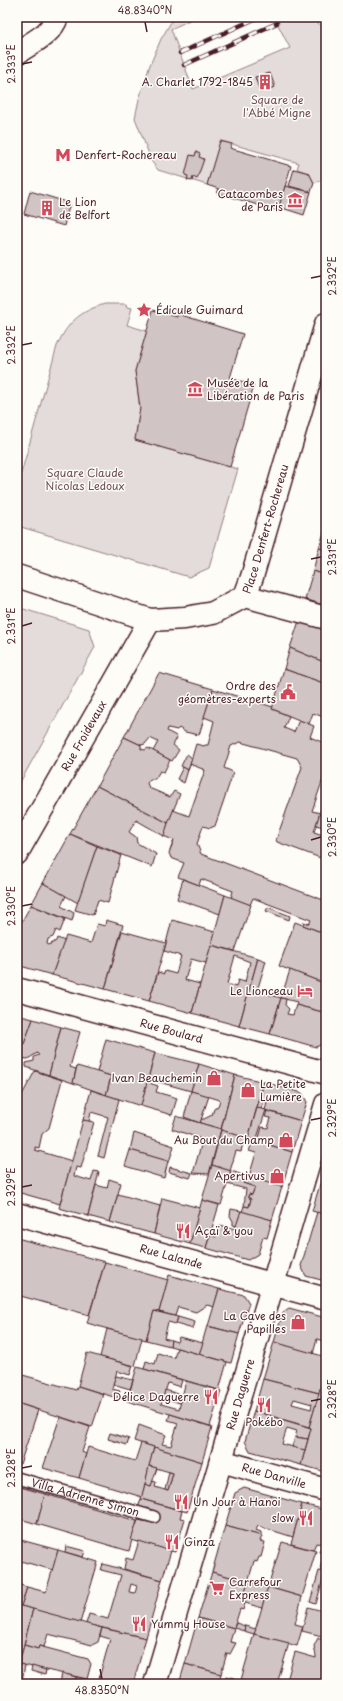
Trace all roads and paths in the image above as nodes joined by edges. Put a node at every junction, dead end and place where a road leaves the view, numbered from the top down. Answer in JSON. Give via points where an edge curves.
{"nodes":[{"id":1,"x":57,"y":17,"type":"edge"},
{"id":2,"x":17,"y":53,"type":"edge"},
{"id":3,"x":326,"y":324,"type":"edge"},
{"id":4,"x":17,"y":576,"type":"edge"},
{"id":5,"x":245,"y":596,"type":"junction"},
{"id":6,"x":326,"y":618,"type":"edge"},
{"id":7,"x":150,"y":620,"type":"junction"},
{"id":8,"x":17,"y":852,"type":"edge"},
{"id":9,"x":17,"y":989,"type":"edge"},
{"id":10,"x":326,"y":1073,"type":"edge"},
{"id":11,"x":326,"y":1104,"type":"edge"},
{"id":12,"x":17,"y":1214,"type":"edge"},
{"id":13,"x":273,"y":1285,"type":"junction"},
{"id":14,"x":326,"y":1299,"type":"edge"},
{"id":15,"x":221,"y":1461,"type":"junction"},
{"id":16,"x":17,"y":1478,"type":"edge"},
{"id":17,"x":326,"y":1490,"type":"edge"},
{"id":18,"x":154,"y":1518,"type":"dead end"},
{"id":19,"x":155,"y":1684,"type":"edge"}],
"edges":[{"from":1,"to":2,"type":"street","via":[[54,26],[43,36]]},
{"from":3,"to":5,"type":"street","name":"Place Denfert-Rochereau"},
{"from":4,"to":7,"type":"street","name":"Place Denfert-Rochereau"},
{"from":5,"to":6,"type":"street"},
{"from":5,"to":7,"type":"street","name":"Place Denfert-Rochereau","via":[[214,613]]},
{"from":7,"to":8,"type":"street","name":"Rue Froidevaux"},
{"from":9,"to":10,"type":"street","name":"Rue Boulard"},
{"from":11,"to":13,"type":"street","name":"Rue Daguerre"},
{"from":12,"to":13,"type":"street","name":"Rue Lalande"},
{"from":13,"to":14,"type":"street","name":"Rue Lalande"},
{"from":13,"to":15,"type":"street","name":"Rue Daguerre"},
{"from":15,"to":17,"type":"street","name":"Rue Danville"},
{"from":15,"to":19,"type":"street","name":"Rue Daguerre"},
{"from":16,"to":18,"type":"lane","name":"Villa Adrienne Simon"}]}
